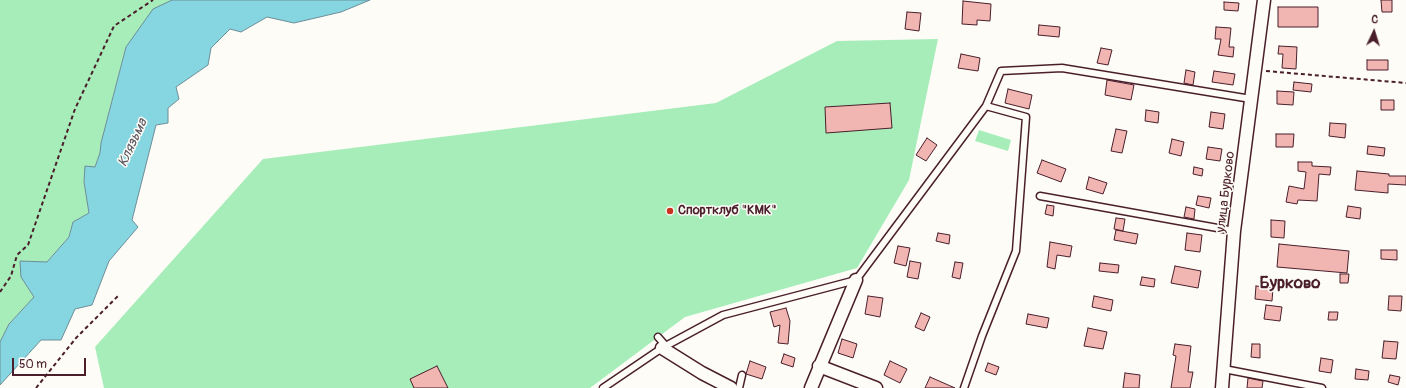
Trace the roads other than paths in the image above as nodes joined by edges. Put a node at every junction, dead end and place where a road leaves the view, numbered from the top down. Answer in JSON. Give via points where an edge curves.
{"nodes":[{"id":1,"x":1264,"y":0,"type":"edge"},
{"id":2,"x":1251,"y":99,"type":"junction"},
{"id":3,"x":986,"y":106,"type":"junction"},
{"id":4,"x":1040,"y":196,"type":"dead end"},
{"id":5,"x":1234,"y":231,"type":"junction"},
{"id":6,"x":856,"y":280,"type":"junction"},
{"id":7,"x":662,"y":344,"type":"junction"},
{"id":8,"x":819,"y":366,"type":"junction"},
{"id":9,"x":1224,"y":369,"type":"junction"},
{"id":10,"x":742,"y":375,"type":"dead end"},
{"id":11,"x":603,"y":388,"type":"edge"},
{"id":12,"x":731,"y":388,"type":"edge"},
{"id":13,"x":739,"y":388,"type":"edge"},
{"id":14,"x":811,"y":388,"type":"edge"},
{"id":15,"x":876,"y":388,"type":"edge"},
{"id":16,"x":964,"y":388,"type":"edge"},
{"id":17,"x":1222,"y":388,"type":"edge"},
{"id":18,"x":1322,"y":388,"type":"edge"}],
"edges":[{"from":1,"to":2,"type":"street","name":"улица Бурково"},
{"from":2,"to":3,"type":"lane","via":[[1062,68],[1001,71]]},
{"from":2,"to":5,"type":"street","name":"улица Бурково"},
{"from":3,"to":6,"type":"lane"},
{"from":3,"to":16,"type":"lane","via":[[1026,117],[1016,251]]},
{"from":4,"to":5,"type":"lane"},
{"from":5,"to":9,"type":"street","name":"улица Бурково"},
{"from":6,"to":7,"type":"lane","via":[[723,315]]},
{"from":6,"to":8,"type":"street"},
{"from":7,"to":11,"type":"lane"},
{"from":7,"to":12,"type":"street"},
{"from":8,"to":14,"type":"street"},
{"from":8,"to":15,"type":"street"},
{"from":9,"to":17,"type":"street","name":"улица Бурково"},
{"from":9,"to":18,"type":"lane"},
{"from":10,"to":13,"type":"lane"}]}
